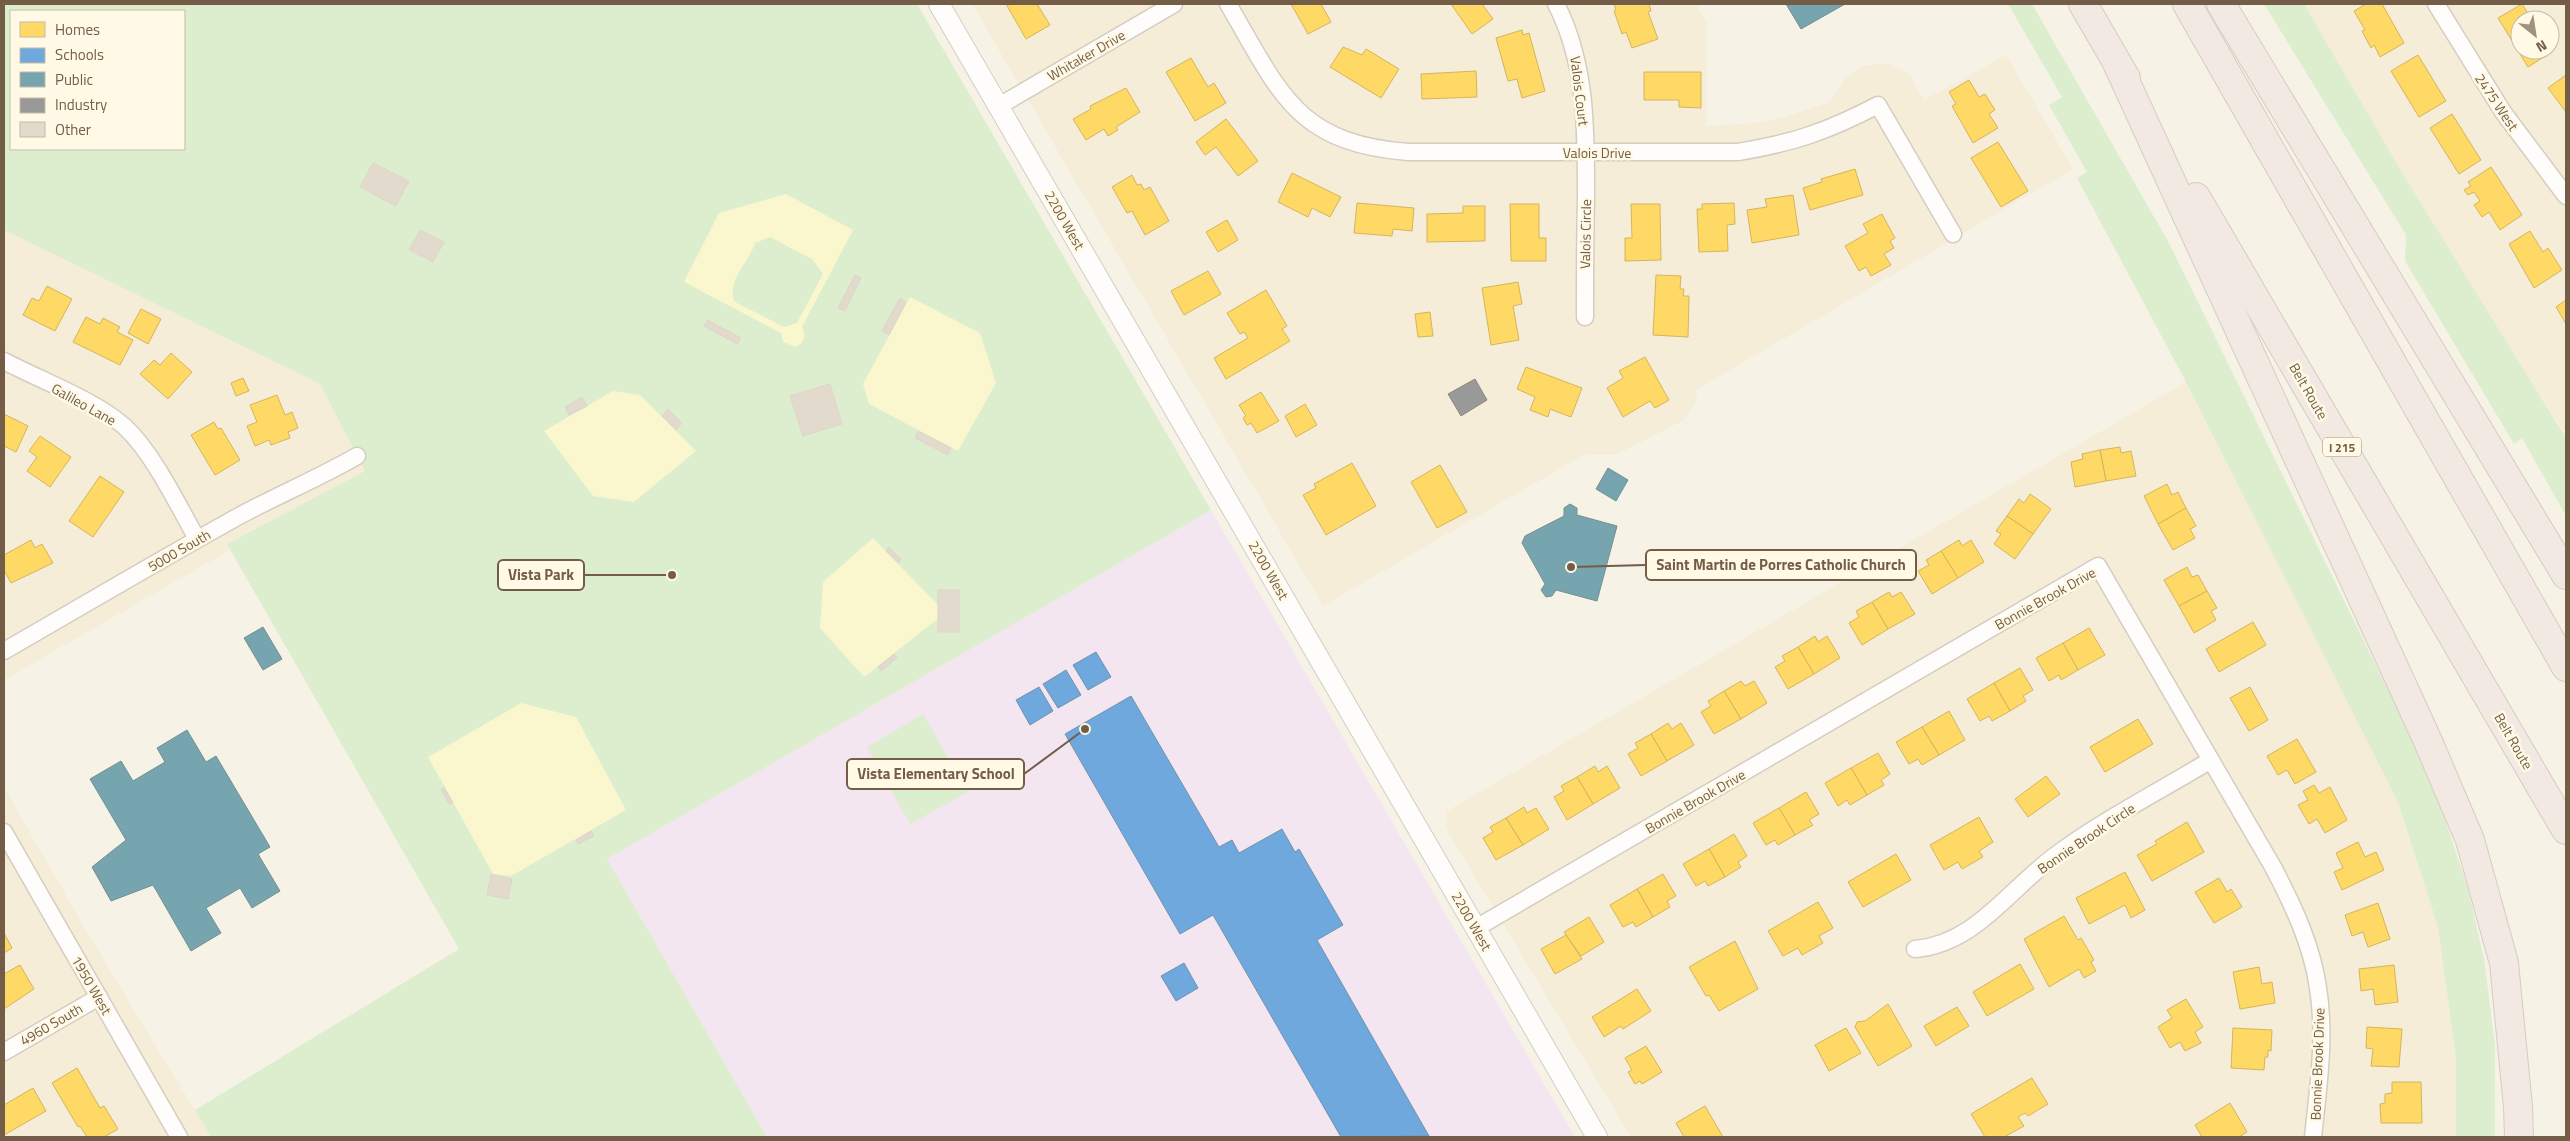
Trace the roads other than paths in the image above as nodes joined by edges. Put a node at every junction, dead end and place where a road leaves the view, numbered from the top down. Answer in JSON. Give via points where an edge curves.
{"nodes":[{"id":1,"x":939,"y":4,"type":"edge"},
{"id":2,"x":1174,"y":4,"type":"edge"},
{"id":3,"x":1228,"y":4,"type":"edge"},
{"id":4,"x":1556,"y":4,"type":"edge"},
{"id":5,"x":2083,"y":4,"type":"edge"},
{"id":6,"x":2187,"y":4,"type":"edge"},
{"id":7,"x":2221,"y":4,"type":"edge"},
{"id":8,"x":2436,"y":4,"type":"edge"},
{"id":9,"x":2117,"y":63,"type":"junction"},
{"id":10,"x":999,"y":106,"type":"junction"},
{"id":11,"x":1586,"y":152,"type":"junction"},
{"id":12,"x":2566,"y":196,"type":"edge"},
{"id":13,"x":1953,"y":234,"type":"dead end"},
{"id":14,"x":1585,"y":317,"type":"dead end"},
{"id":15,"x":4,"y":361,"type":"edge"},
{"id":16,"x":357,"y":456,"type":"dead end"},
{"id":17,"x":197,"y":539,"type":"junction"},
{"id":18,"x":2566,"y":575,"type":"edge"},
{"id":19,"x":4,"y":651,"type":"edge"},
{"id":20,"x":2566,"y":667,"type":"edge"},
{"id":21,"x":2211,"y":760,"type":"junction"},
{"id":22,"x":2566,"y":830,"type":"edge"},
{"id":23,"x":4,"y":832,"type":"edge"},
{"id":24,"x":1476,"y":928,"type":"junction"},
{"id":25,"x":1915,"y":949,"type":"dead end"},
{"id":26,"x":98,"y":997,"type":"junction"},
{"id":27,"x":4,"y":1052,"type":"edge"},
{"id":28,"x":179,"y":1137,"type":"edge"},
{"id":29,"x":1597,"y":1137,"type":"edge"},
{"id":30,"x":2313,"y":1137,"type":"edge"},
{"id":31,"x":2519,"y":1137,"type":"edge"}],
"edges":[{"from":1,"to":10,"type":"street","name":"2200 West"},
{"from":2,"to":10,"type":"street","name":"Whitaker Drive"},
{"from":3,"to":11,"type":"street","name":"Valois Drive","via":[[1292,106],[1308,121],[1352,144],[1408,152]]},
{"from":4,"to":11,"type":"street","name":"Valois Court","via":[[1571,35],[1580,67]]},
{"from":5,"to":9,"type":"highway","name":"Belt Route","number":"I 215"},
{"from":6,"to":20,"type":"highway"},
{"from":7,"to":18,"type":"highway"},
{"from":8,"to":12,"type":"street","name":"2475 West","via":[[2503,112]]},
{"from":9,"to":22,"type":"highway","name":"Belt Route","number":"I 215"},
{"from":9,"to":31,"type":"highway","via":[[2427,739],[2470,840],[2504,963]]},
{"from":10,"to":24,"type":"street","name":"2200 West"},
{"from":11,"to":13,"type":"street","name":"Valois Drive","via":[[1748,150],[1776,146],[1820,134],[1878,105]]},
{"from":11,"to":14,"type":"street","name":"Valois Circle"},
{"from":15,"to":17,"type":"street","name":"Galileo Lane","via":[[95,407],[125,428],[149,457]]},
{"from":16,"to":17,"type":"street","name":"5000 South"},
{"from":17,"to":19,"type":"street","name":"5000 South"},
{"from":21,"to":24,"type":"street","name":"Bonnie Brook Drive","via":[[2098,566]]},
{"from":21,"to":25,"type":"street","name":"Bonnie Brook Circle","via":[[2052,858],[1968,932],[1946,943]]},
{"from":21,"to":30,"type":"street","name":"Bonnie Brook Drive","via":[[2290,900],[2307,944],[2318,988],[2321,1028]]},
{"from":23,"to":26,"type":"street","name":"1950 West"},
{"from":24,"to":29,"type":"street","name":"2200 West"},
{"from":26,"to":27,"type":"street","name":"4960 South"},
{"from":26,"to":28,"type":"street","name":"1950 West"}]}
